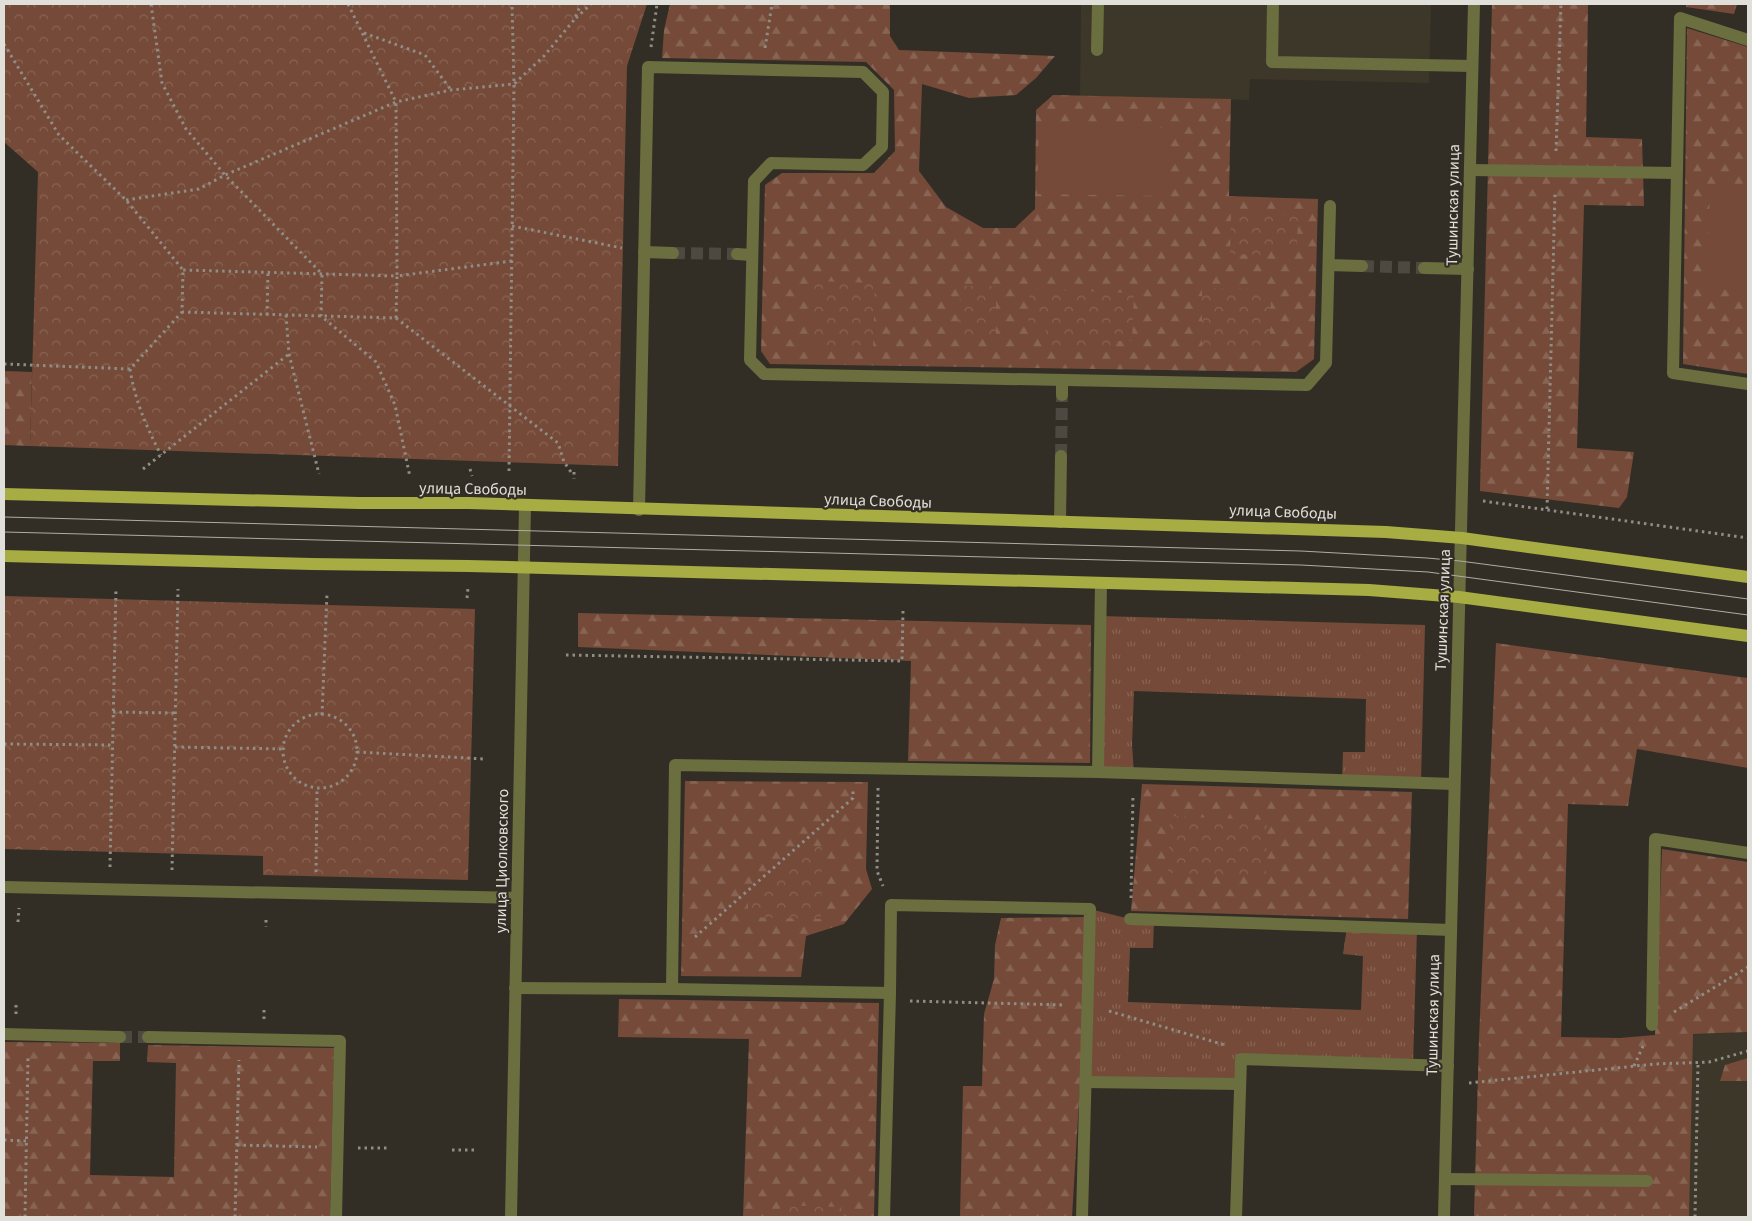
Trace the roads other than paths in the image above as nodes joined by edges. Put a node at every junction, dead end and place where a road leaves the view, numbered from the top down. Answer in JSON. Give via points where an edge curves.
{"nodes":[{"id":1,"x":1098,"y":4,"type":"edge"},
{"id":2,"x":1273,"y":4,"type":"edge"},
{"id":3,"x":1474,"y":4,"type":"edge"},
{"id":4,"x":1748,"y":40,"type":"edge"},
{"id":5,"x":1097,"y":50,"type":"dead end"},
{"id":6,"x":1472,"y":66,"type":"junction"},
{"id":7,"x":1470,"y":170,"type":"junction"},
{"id":8,"x":1676,"y":173,"type":"junction"},
{"id":9,"x":1330,"y":206,"type":"dead end"},
{"id":10,"x":644,"y":252,"type":"junction"},
{"id":11,"x":673,"y":253,"type":"tunnel mouth"},
{"id":12,"x":737,"y":254,"type":"tunnel mouth"},
{"id":13,"x":752,"y":255,"type":"junction"},
{"id":14,"x":1329,"y":265,"type":"junction"},
{"id":15,"x":1362,"y":266,"type":"tunnel mouth"},
{"id":16,"x":1424,"y":268,"type":"tunnel mouth"},
{"id":17,"x":1468,"y":269,"type":"junction"},
{"id":18,"x":1062,"y":380,"type":"junction"},
{"id":19,"x":1748,"y":384,"type":"edge"},
{"id":20,"x":1062,"y":395,"type":"tunnel mouth"},
{"id":21,"x":1061,"y":456,"type":"tunnel mouth"},
{"id":22,"x":4,"y":494,"type":"edge"},
{"id":23,"x":525,"y":506,"type":"junction"},
{"id":24,"x":639,"y":510,"type":"junction"},
{"id":25,"x":1060,"y":522,"type":"junction"},
{"id":26,"x":1462,"y":538,"type":"junction"},
{"id":27,"x":4,"y":556,"type":"edge"},
{"id":28,"x":524,"y":568,"type":"junction"},
{"id":29,"x":1748,"y":576,"type":"edge"},
{"id":30,"x":1101,"y":583,"type":"junction"},
{"id":31,"x":1459,"y":597,"type":"junction"},
{"id":32,"x":1748,"y":636,"type":"edge"},
{"id":33,"x":1098,"y":772,"type":"junction"},
{"id":34,"x":1454,"y":784,"type":"junction"},
{"id":35,"x":1748,"y":853,"type":"edge"},
{"id":36,"x":4,"y":887,"type":"edge"},
{"id":37,"x":517,"y":898,"type":"junction"},
{"id":38,"x":1130,"y":919,"type":"road end"},
{"id":39,"x":1451,"y":930,"type":"junction"},
{"id":40,"x":515,"y":988,"type":"junction"},
{"id":41,"x":672,"y":989,"type":"junction"},
{"id":42,"x":890,"y":996,"type":"junction"},
{"id":43,"x":1652,"y":1025,"type":"road end"},
{"id":44,"x":4,"y":1034,"type":"edge"},
{"id":45,"x":120,"y":1037,"type":"tunnel mouth"},
{"id":46,"x":148,"y":1037,"type":"tunnel mouth"},
{"id":47,"x":1448,"y":1066,"type":"junction"},
{"id":48,"x":1086,"y":1082,"type":"junction"},
{"id":49,"x":1240,"y":1084,"type":"junction"},
{"id":50,"x":1445,"y":1179,"type":"junction"},
{"id":51,"x":1647,"y":1181,"type":"dead end"},
{"id":52,"x":336,"y":1217,"type":"edge"},
{"id":53,"x":511,"y":1217,"type":"edge"},
{"id":54,"x":884,"y":1217,"type":"edge"},
{"id":55,"x":1082,"y":1217,"type":"edge"},
{"id":56,"x":1236,"y":1217,"type":"edge"},
{"id":57,"x":1444,"y":1217,"type":"edge"}],
"edges":[{"from":1,"to":5,"type":"street"},
{"from":2,"to":6,"type":"street","via":[[1272,62]]},
{"from":3,"to":6,"type":"street","name":"Тушинская улица"},
{"from":4,"to":8,"type":"street","via":[[1680,18]]},
{"from":6,"to":7,"type":"street","name":"Тушинская улица"},
{"from":7,"to":8,"type":"street"},
{"from":7,"to":17,"type":"street","name":"Тушинская улица"},
{"from":8,"to":19,"type":"street","via":[[1673,373]]},
{"from":9,"to":14,"type":"street"},
{"from":10,"to":11,"type":"street"},
{"from":10,"to":13,"type":"street","via":[[648,68],[863,72],[883,92],[882,147],[863,166],[771,163],[754,181]]},
{"from":10,"to":24,"type":"street"},
{"from":12,"to":13,"type":"street"},
{"from":13,"to":18,"type":"street","via":[[750,360],[764,374]]},
{"from":14,"to":15,"type":"street"},
{"from":14,"to":18,"type":"street","via":[[1326,363],[1307,385]]},
{"from":16,"to":17,"type":"street"},
{"from":17,"to":26,"type":"street","name":"Тушинская улица"},
{"from":18,"to":20,"type":"street"},
{"from":21,"to":25,"type":"street"},
{"from":22,"to":23,"type":"main road","name":"улица Свободы"},
{"from":23,"to":24,"type":"main road","name":"улица Свободы"},
{"from":23,"to":28,"type":"street","name":"улица Циолковского"},
{"from":24,"to":25,"type":"main road","name":"улица Свободы"},
{"from":25,"to":26,"type":"main road","name":"улица Свободы","via":[[1378,531]]},
{"from":26,"to":29,"type":"main road","name":"улица Свободы"},
{"from":26,"to":31,"type":"street","name":"Тушинская улица"},
{"from":27,"to":28,"type":"main road"},
{"from":28,"to":30,"type":"main road"},
{"from":28,"to":37,"type":"street","name":"улица Циолковского"},
{"from":30,"to":31,"type":"main road","via":[[1369,590]]},
{"from":30,"to":33,"type":"street"},
{"from":31,"to":32,"type":"main road"},
{"from":31,"to":34,"type":"street","name":"Тушинская улица"},
{"from":33,"to":34,"type":"street"},
{"from":33,"to":41,"type":"street","via":[[676,765]]},
{"from":34,"to":39,"type":"street","name":"Тушинская улица"},
{"from":35,"to":43,"type":"street","via":[[1655,839]]},
{"from":36,"to":37,"type":"street"},
{"from":37,"to":40,"type":"street","name":"улица Циолковского"},
{"from":38,"to":39,"type":"street"},
{"from":39,"to":47,"type":"street","name":"Тушинская улица"},
{"from":40,"to":41,"type":"street"},
{"from":40,"to":53,"type":"street","name":"улица Циолковского"},
{"from":41,"to":42,"type":"street"},
{"from":42,"to":48,"type":"street","via":[[891,905],[1090,909]]},
{"from":42,"to":54,"type":"street"},
{"from":44,"to":45,"type":"street"},
{"from":46,"to":52,"type":"street","via":[[340,1041]]},
{"from":47,"to":49,"type":"street","via":[[1241,1059]]},
{"from":47,"to":50,"type":"street","name":"Тушинская улица"},
{"from":48,"to":49,"type":"street"},
{"from":48,"to":55,"type":"street"},
{"from":49,"to":56,"type":"street"},
{"from":50,"to":51,"type":"street"},
{"from":50,"to":57,"type":"street","name":"Тушинская улица"}]}
